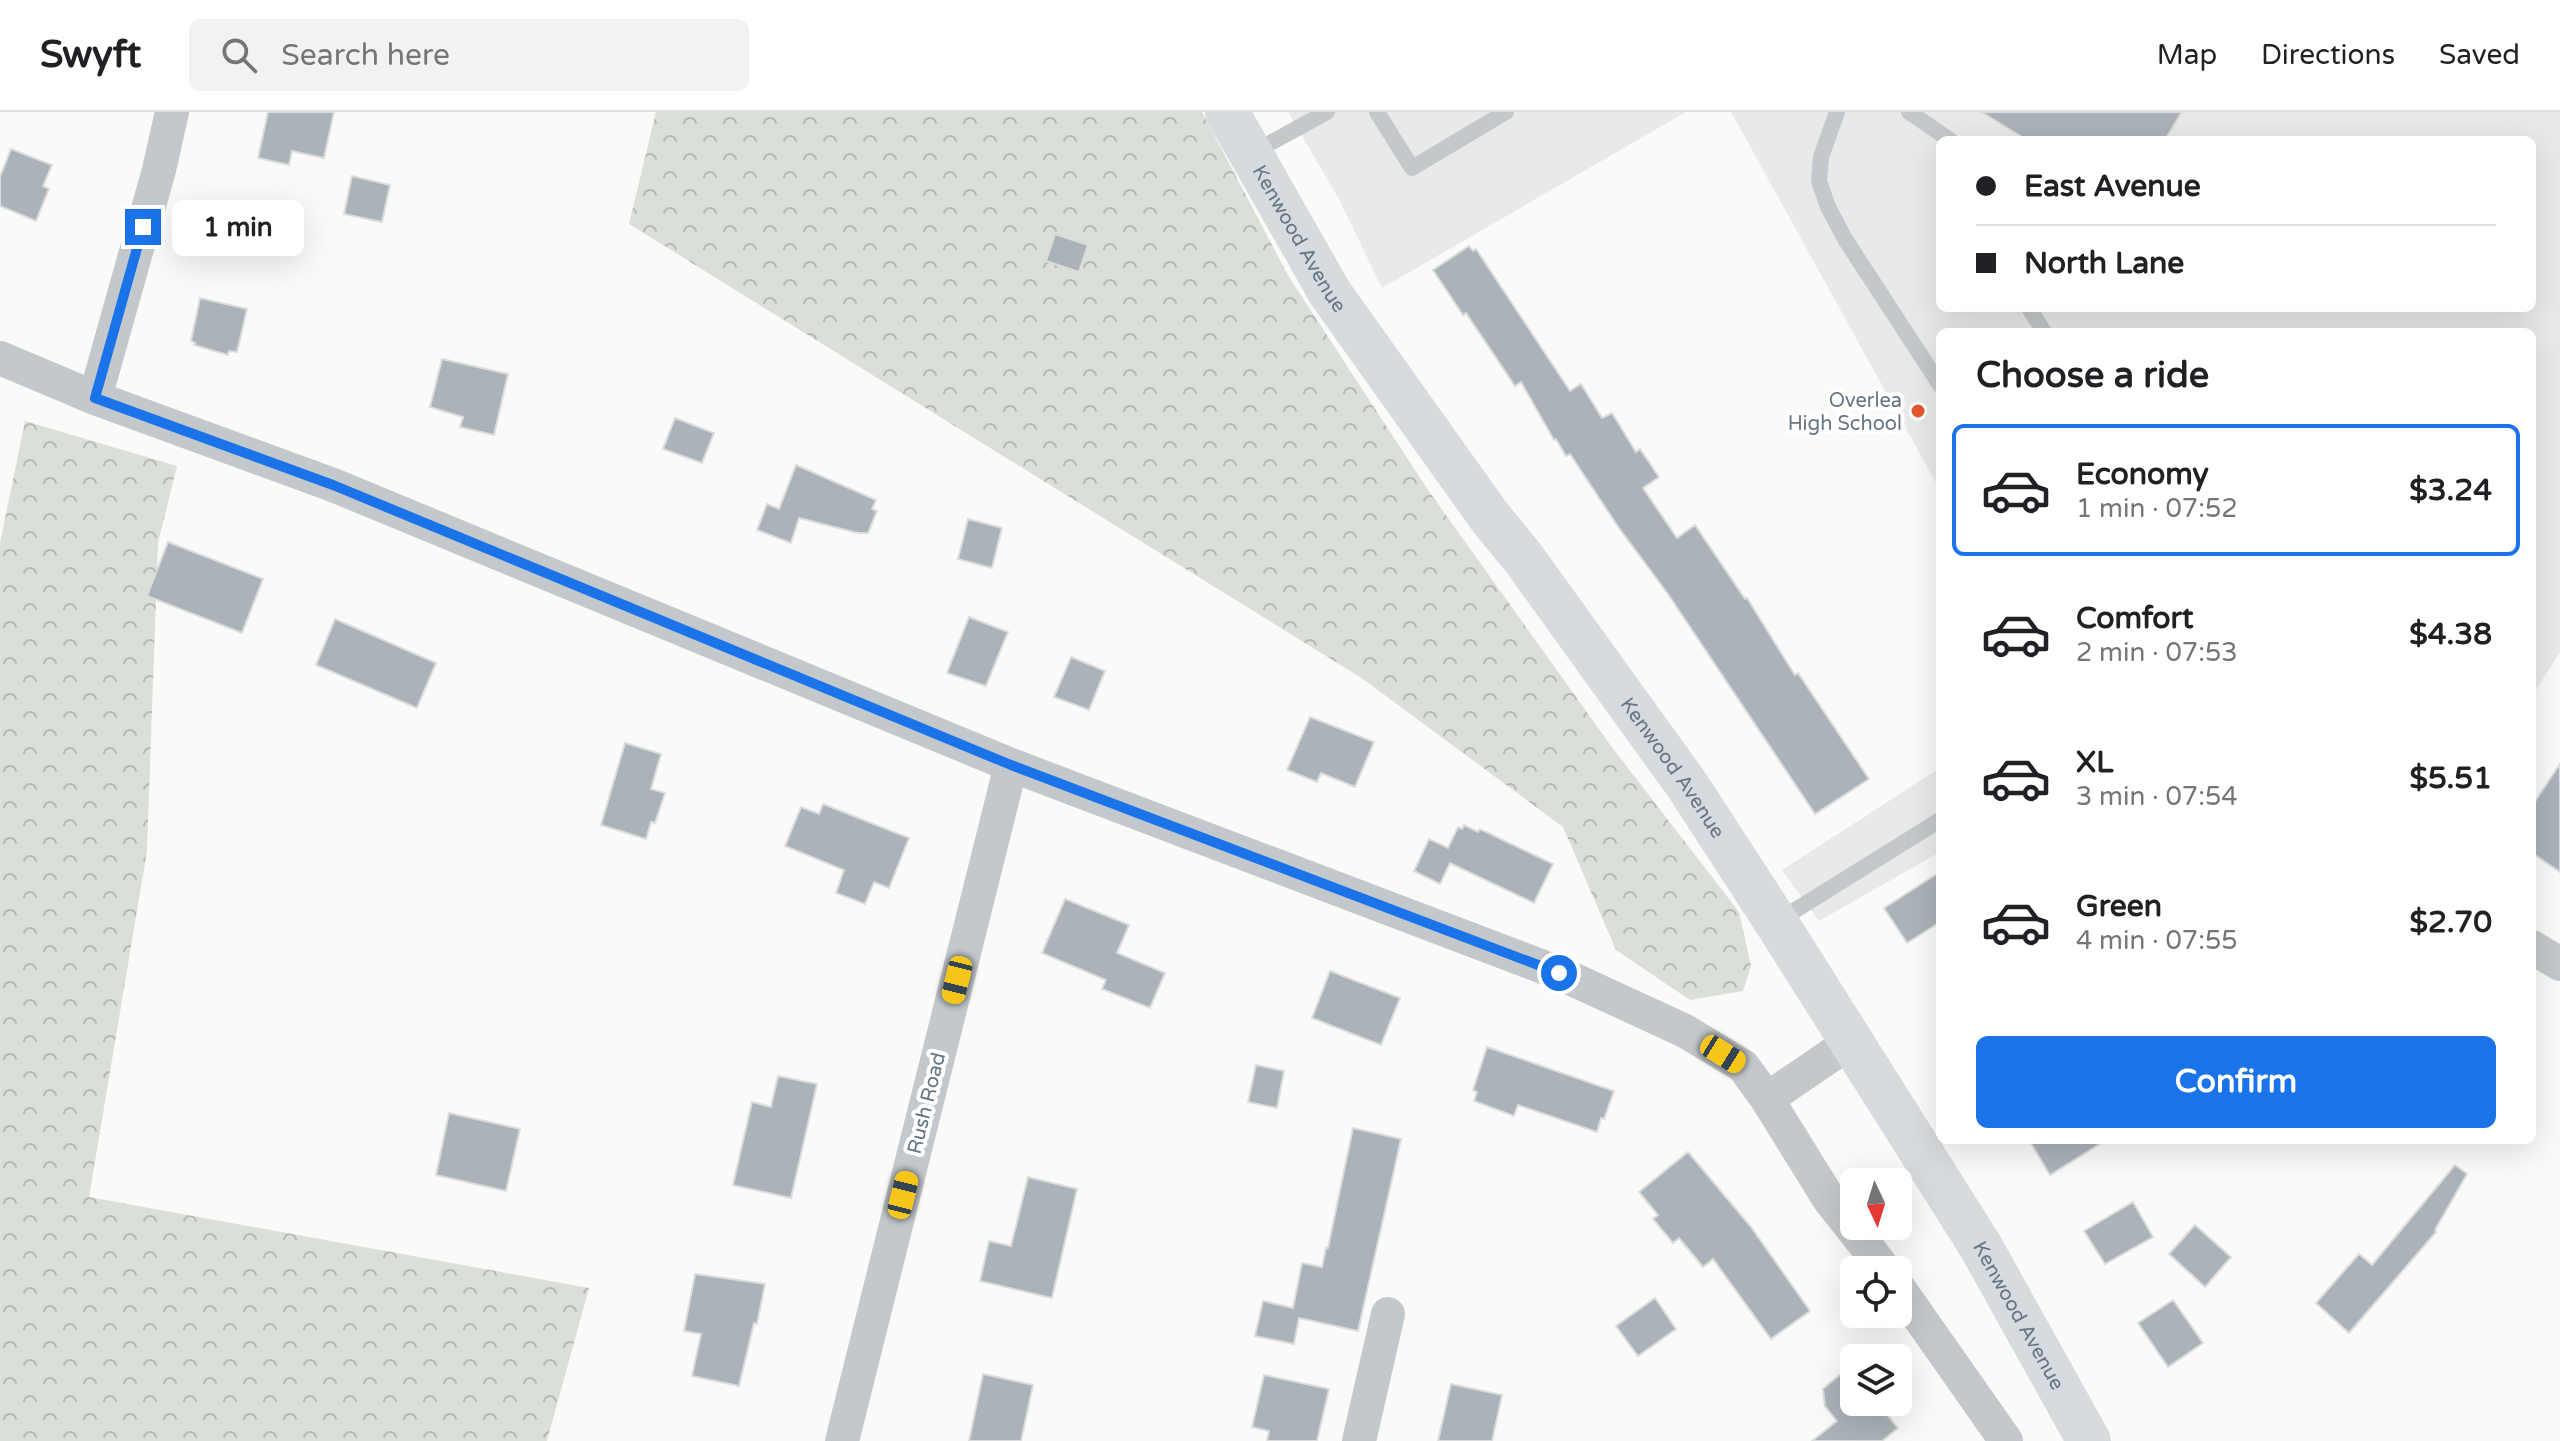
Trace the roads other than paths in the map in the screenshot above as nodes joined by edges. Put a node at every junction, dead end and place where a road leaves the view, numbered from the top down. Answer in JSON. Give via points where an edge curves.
{"nodes":[{"id":1,"x":172,"y":112,"type":"edge"},
{"id":2,"x":1227,"y":112,"type":"edge"},
{"id":3,"x":1327,"y":112,"type":"edge"},
{"id":4,"x":1377,"y":112,"type":"edge"},
{"id":5,"x":1506,"y":112,"type":"edge"},
{"id":6,"x":1837,"y":112,"type":"edge"},
{"id":7,"x":1909,"y":112,"type":"edge"},
{"id":8,"x":1944,"y":136,"type":"edge"},
{"id":9,"x":1250,"y":154,"type":"junction"},
{"id":10,"x":0,"y":358,"type":"edge"},
{"id":11,"x":1936,"y":379,"type":"edge"},
{"id":12,"x":95,"y":398,"type":"junction"},
{"id":13,"x":1011,"y":765,"type":"junction"},
{"id":14,"x":1936,"y":822,"type":"edge"},
{"id":15,"x":1776,"y":922,"type":"junction"},
{"id":16,"x":2536,"y":949,"type":"edge"},
{"id":17,"x":2560,"y":964,"type":"edge"},
{"id":18,"x":1852,"y":1041,"type":"junction"},
{"id":19,"x":1767,"y":1099,"type":"junction"},
{"id":20,"x":1874,"y":1256,"type":"edge"},
{"id":21,"x":1912,"y":1307,"type":"edge"},
{"id":22,"x":1388,"y":1314,"type":"dead end"},
{"id":23,"x":842,"y":1441,"type":"edge"},
{"id":24,"x":1359,"y":1441,"type":"edge"},
{"id":25,"x":2006,"y":1441,"type":"edge"},
{"id":26,"x":2089,"y":1441,"type":"edge"}],
"edges":[{"from":1,"to":12,"type":"street"},
{"from":2,"to":9,"type":"main road","name":"Kenwood Avenue"},
{"from":3,"to":9,"type":"lane"},
{"from":4,"to":5,"type":"lane","via":[[1412,168]]},
{"from":6,"to":11,"type":"lane","via":[[1821,157],[1819,181],[1828,207]]},
{"from":7,"to":8,"type":"lane"},
{"from":9,"to":15,"type":"main road","name":"Kenwood Avenue","via":[[1330,293],[1687,785]]},
{"from":10,"to":12,"type":"street"},
{"from":12,"to":13,"type":"street","via":[[333,485]]},
{"from":13,"to":19,"type":"street","via":[[1559,973],[1743,1066]]},
{"from":13,"to":23,"type":"street","name":"Rush Road"},
{"from":14,"to":15,"type":"lane"},
{"from":15,"to":18,"type":"main road","name":"Kenwood Avenue"},
{"from":16,"to":17,"type":"street"},
{"from":18,"to":19,"type":"street"},
{"from":18,"to":26,"type":"main road","name":"Kenwood Avenue","via":[[1981,1247]]},
{"from":19,"to":20,"type":"street","via":[[1829,1199]]},
{"from":21,"to":25,"type":"street"},
{"from":22,"to":24,"type":"street"}]}
